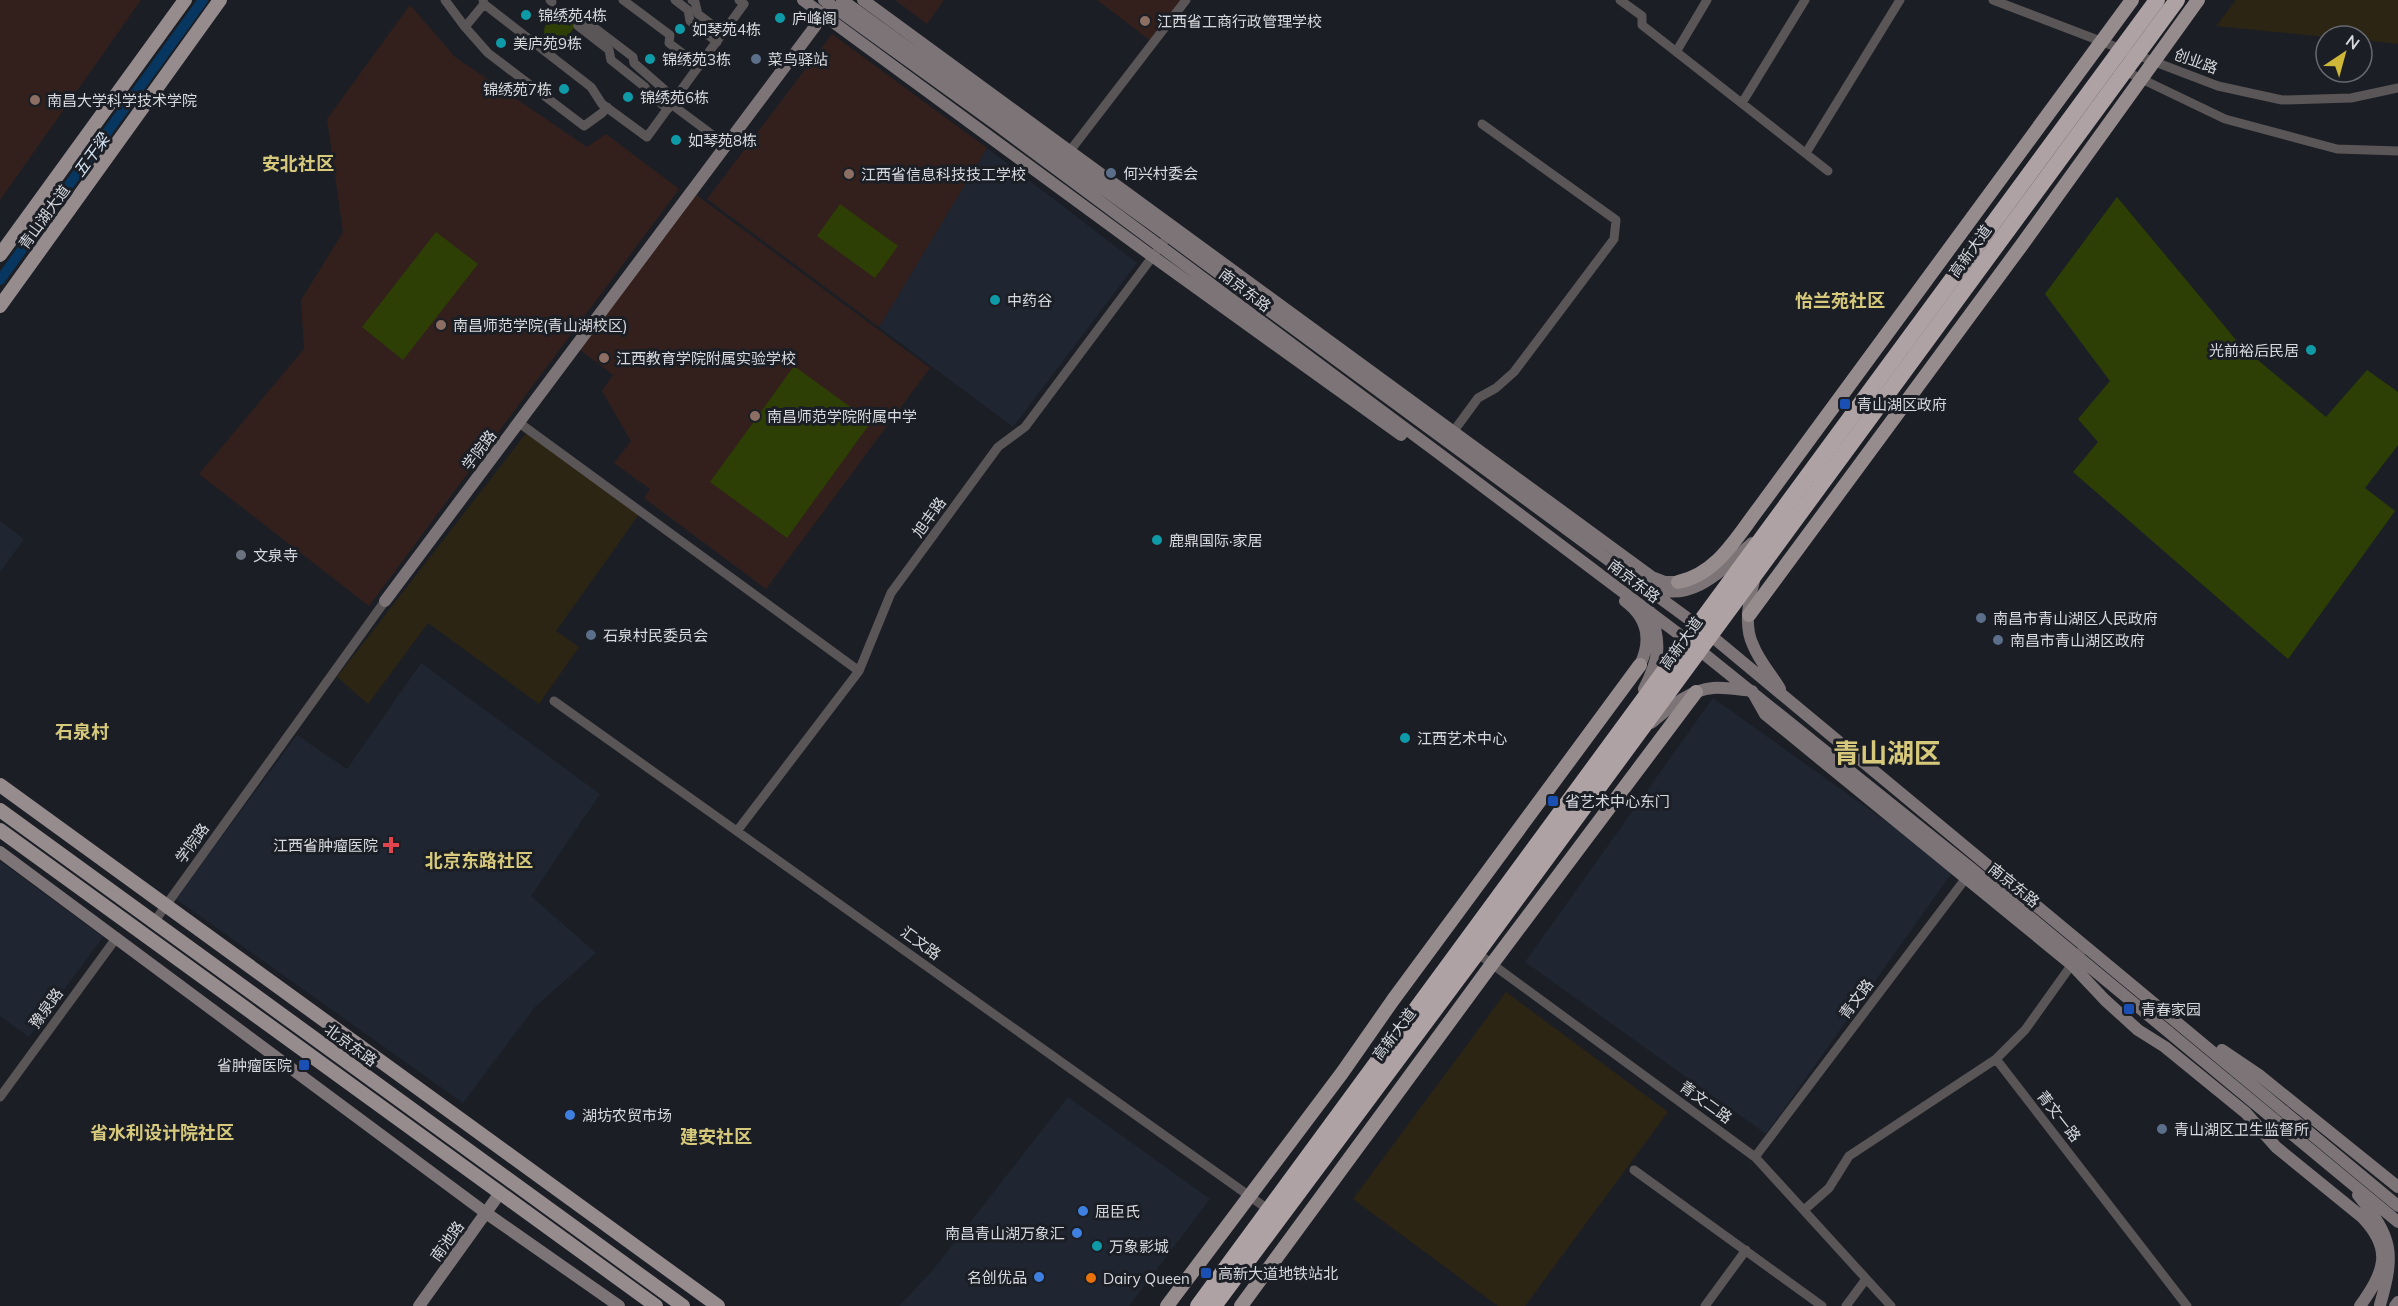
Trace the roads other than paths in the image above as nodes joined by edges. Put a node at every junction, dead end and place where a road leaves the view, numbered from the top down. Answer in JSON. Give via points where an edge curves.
{"nodes":[{"id":1,"x":185,"y":0,"type":"edge"},
{"id":2,"x":220,"y":0,"type":"edge"},
{"id":3,"x":445,"y":0,"type":"edge"},
{"id":4,"x":623,"y":0,"type":"edge"},
{"id":5,"x":675,"y":0,"type":"edge"},
{"id":6,"x":692,"y":0,"type":"edge"},
{"id":7,"x":739,"y":0,"type":"edge"},
{"id":8,"x":803,"y":0,"type":"edge"},
{"id":9,"x":862,"y":0,"type":"edge"},
{"id":10,"x":1186,"y":0,"type":"edge"},
{"id":11,"x":1620,"y":0,"type":"edge"},
{"id":12,"x":1707,"y":0,"type":"edge"},
{"id":13,"x":1805,"y":0,"type":"edge"},
{"id":14,"x":1900,"y":0,"type":"edge"},
{"id":15,"x":1993,"y":0,"type":"edge"},
{"id":16,"x":2133,"y":0,"type":"edge"},
{"id":17,"x":2157,"y":0,"type":"edge"},
{"id":18,"x":2177,"y":0,"type":"edge"},
{"id":19,"x":2198,"y":0,"type":"edge"},
{"id":20,"x":483,"y":2,"type":"edge"},
{"id":21,"x":831,"y":4,"type":"edge"},
{"id":22,"x":465,"y":27,"type":"junction"},
{"id":23,"x":723,"y":33,"type":"junction"},
{"id":24,"x":717,"y":42,"type":"junction"},
{"id":25,"x":2101,"y":42,"type":"junction"},
{"id":26,"x":1676,"y":52,"type":"junction"},
{"id":27,"x":2128,"y":53,"type":"junction"},
{"id":28,"x":2153,"y":62,"type":"junction"},
{"id":29,"x":699,"y":66,"type":"junction"},
{"id":30,"x":2125,"y":71,"type":"junction"},
{"id":31,"x":2141,"y":79,"type":"junction"},
{"id":32,"x":2398,"y":88,"type":"edge"},
{"id":33,"x":1742,"y":103,"type":"junction"},
{"id":34,"x":671,"y":104,"type":"junction"},
{"id":35,"x":607,"y":107,"type":"junction"},
{"id":36,"x":1482,"y":124,"type":"dead end"},
{"id":37,"x":714,"y":136,"type":"dead end"},
{"id":38,"x":2398,"y":151,"type":"edge"},
{"id":39,"x":1806,"y":153,"type":"junction"},
{"id":40,"x":1066,"y":156,"type":"junction"},
{"id":41,"x":1828,"y":171,"type":"dead end"},
{"id":42,"x":1160,"y":246,"type":"junction"},
{"id":43,"x":0,"y":255,"type":"edge"},
{"id":44,"x":0,"y":306,"type":"edge"},
{"id":45,"x":518,"y":422,"type":"junction"},
{"id":46,"x":1453,"y":432,"type":"junction"},
{"id":47,"x":1568,"y":517,"type":"junction"},
{"id":48,"x":1769,"y":528,"type":"junction"},
{"id":49,"x":1600,"y":554,"type":"junction"},
{"id":50,"x":1757,"y":570,"type":"junction"},
{"id":51,"x":1627,"y":574,"type":"junction"},
{"id":52,"x":1678,"y":582,"type":"joint"},
{"id":53,"x":385,"y":601,"type":"joint"},
{"id":54,"x":1649,"y":611,"type":"junction"},
{"id":55,"x":1749,"y":615,"type":"junction"},
{"id":56,"x":1704,"y":630,"type":"junction"},
{"id":57,"x":1693,"y":645,"type":"junction"},
{"id":58,"x":1640,"y":665,"type":"joint"},
{"id":59,"x":860,"y":671,"type":"junction"},
{"id":60,"x":1752,"y":691,"type":"junction"},
{"id":61,"x":1696,"y":692,"type":"junction"},
{"id":62,"x":1784,"y":696,"type":"junction"},
{"id":63,"x":554,"y":701,"type":"dead end"},
{"id":64,"x":1634,"y":726,"type":"junction"},
{"id":65,"x":1872,"y":768,"type":"junction"},
{"id":66,"x":0,"y":785,"type":"edge"},
{"id":67,"x":0,"y":810,"type":"edge"},
{"id":68,"x":0,"y":830,"type":"edge"},
{"id":69,"x":737,"y":831,"type":"junction"},
{"id":70,"x":0,"y":852,"type":"edge"},
{"id":71,"x":1981,"y":859,"type":"junction"},
{"id":72,"x":1970,"y":874,"type":"junction"},
{"id":73,"x":166,"y":906,"type":"junction"},
{"id":74,"x":154,"y":922,"type":"junction"},
{"id":75,"x":117,"y":937,"type":"junction"},
{"id":76,"x":1477,"y":953,"type":"junction"},
{"id":77,"x":2078,"y":955,"type":"junction"},
{"id":78,"x":1492,"y":964,"type":"junction"},
{"id":79,"x":2226,"y":1054,"type":"junction"},
{"id":80,"x":1996,"y":1059,"type":"junction"},
{"id":81,"x":2256,"y":1088,"type":"junction"},
{"id":82,"x":0,"y":1097,"type":"edge"},
{"id":83,"x":2246,"y":1113,"type":"junction"},
{"id":84,"x":2278,"y":1121,"type":"junction"},
{"id":85,"x":1755,"y":1156,"type":"junction"},
{"id":86,"x":1634,"y":1170,"type":"dead end"},
{"id":87,"x":2340,"y":1173,"type":"junction"},
{"id":88,"x":2371,"y":1184,"type":"junction"},
{"id":89,"x":2398,"y":1187,"type":"edge"},
{"id":90,"x":500,"y":1193,"type":"junction"},
{"id":91,"x":1248,"y":1196,"type":"junction"},
{"id":92,"x":2398,"y":1199,"type":"edge"},
{"id":93,"x":2398,"y":1206,"type":"edge"},
{"id":94,"x":1269,"y":1210,"type":"junction"},
{"id":95,"x":1804,"y":1210,"type":"junction"},
{"id":96,"x":486,"y":1213,"type":"junction"},
{"id":97,"x":2398,"y":1222,"type":"edge"},
{"id":98,"x":1746,"y":1251,"type":"junction"},
{"id":99,"x":1866,"y":1278,"type":"junction"},
{"id":100,"x":2398,"y":1280,"type":"edge"},
{"id":101,"x":2398,"y":1302,"type":"edge"},
{"id":102,"x":419,"y":1306,"type":"edge"},
{"id":103,"x":619,"y":1306,"type":"edge"},
{"id":104,"x":656,"y":1306,"type":"edge"},
{"id":105,"x":683,"y":1306,"type":"edge"},
{"id":106,"x":718,"y":1306,"type":"edge"},
{"id":107,"x":1167,"y":1306,"type":"edge"},
{"id":108,"x":1198,"y":1306,"type":"edge"},
{"id":109,"x":1214,"y":1306,"type":"edge"},
{"id":110,"x":1241,"y":1306,"type":"edge"},
{"id":111,"x":1705,"y":1306,"type":"edge"},
{"id":112,"x":1822,"y":1306,"type":"edge"},
{"id":113,"x":1846,"y":1306,"type":"edge"},
{"id":114,"x":1891,"y":1306,"type":"edge"},
{"id":115,"x":2187,"y":1306,"type":"edge"},
{"id":116,"x":2360,"y":1306,"type":"edge"},
{"id":117,"x":2380,"y":1306,"type":"edge"},
{"id":118,"x":2395,"y":1306,"type":"edge"}],
"edges":[{"from":1,"to":43,"type":"main road","name":"青山湖大道"},
{"from":2,"to":44,"type":"main road","name":"青山湖大道"},
{"from":3,"to":22,"type":"street"},
{"from":4,"to":29,"type":"street","via":[[670,35],[669,42]]},
{"from":5,"to":24,"type":"street","via":[[688,10],[690,21]]},
{"from":6,"to":23,"type":"street","via":[[698,14]]},
{"from":7,"to":23,"type":"street","via":[[744,4]]},
{"from":8,"to":21,"type":"main road"},
{"from":9,"to":40,"type":"main road"},
{"from":10,"to":40,"type":"street"},
{"from":11,"to":26,"type":"street","via":[[1642,16],[1642,25]]},
{"from":12,"to":26,"type":"street"},
{"from":13,"to":33,"type":"street"},
{"from":14,"to":39,"type":"street"},
{"from":15,"to":25,"type":"street","name":"创业路"},
{"from":16,"to":25,"type":"main road"},
{"from":17,"to":27,"type":"highway","name":"高新大道"},
{"from":18,"to":27,"type":"highway","name":"高新大道"},
{"from":19,"to":28,"type":"main road"},
{"from":20,"to":22,"type":"street"},
{"from":20,"to":35,"type":"street","via":[[591,87]]},
{"from":21,"to":40,"type":"main road","name":"南京东路"},
{"from":21,"to":42,"type":"main road","name":"南京东路"},
{"from":21,"to":45,"type":"main road","name":"学院路"},
{"from":22,"to":35,"type":"street","via":[[488,53],[584,126]]},
{"from":23,"to":24,"type":"street"},
{"from":24,"to":29,"type":"street"},
{"from":25,"to":27,"type":"street","name":"创业路"},
{"from":25,"to":52,"type":"main road","via":[[1752,517],[1707,571]]},
{"from":26,"to":33,"type":"street"},
{"from":27,"to":28,"type":"street","name":"创业路"},
{"from":27,"to":30,"type":"highway","name":"高新大道"},
{"from":27,"to":48,"type":"highway","name":"高新大道"},
{"from":28,"to":31,"type":"main road"},
{"from":28,"to":32,"type":"street","name":"创业路","via":[[2218,86],[2282,100],[2350,98]]},
{"from":29,"to":34,"type":"street"},
{"from":30,"to":31,"type":"street"},
{"from":30,"to":50,"type":"highway","name":"高新大道"},
{"from":31,"to":38,"type":"street","via":[[2225,119],[2337,149]]},
{"from":31,"to":55,"type":"main road"},
{"from":33,"to":39,"type":"street"},
{"from":34,"to":34,"type":"street","via":[[633,57],[583,19],[578,26],[609,50],[611,60],[648,93]]},
{"from":34,"to":35,"type":"street","via":[[647,137]]},
{"from":34,"to":37,"type":"street"},
{"from":36,"to":46,"type":"street","via":[[1616,220],[1614,239],[1514,372],[1478,398]]},
{"from":39,"to":41,"type":"street"},
{"from":40,"to":42,"type":"main road","name":"南京东路"},
{"from":40,"to":46,"type":"main road"},
{"from":42,"to":49,"type":"main road","name":"南京东路"},
{"from":42,"to":54,"type":"main road","name":"南京东路"},
{"from":42,"to":58,"type":"main road","via":[[1633,607],[1642,620],[1648,650]]},
{"from":42,"to":59,"type":"street","name":"旭丰路","via":[[1025,427],[998,447],[891,593]]},
{"from":45,"to":53,"type":"main road","name":"学院路"},
{"from":45,"to":59,"type":"street"},
{"from":46,"to":47,"type":"main road"},
{"from":47,"to":49,"type":"street"},
{"from":47,"to":52,"type":"main road","via":[[1652,577]]},
{"from":48,"to":51,"type":"main road","via":[[1702,585],[1661,591]]},
{"from":48,"to":56,"type":"highway","name":"高新大道"},
{"from":49,"to":51,"type":"main road","name":"南京东路"},
{"from":50,"to":55,"type":"main road"},
{"from":50,"to":56,"type":"highway","name":"高新大道"},
{"from":51,"to":56,"type":"main road","name":"南京东路"},
{"from":53,"to":73,"type":"street","name":"学院路"},
{"from":54,"to":57,"type":"main road","name":"南京东路"},
{"from":54,"to":64,"type":"main road","via":[[1656,628],[1657,664]]},
{"from":55,"to":62,"type":"main road","via":[[1752,645]]},
{"from":56,"to":57,"type":"highway","name":"高新大道"},
{"from":56,"to":62,"type":"main road","name":"南京东路"},
{"from":57,"to":60,"type":"main road","name":"南京东路"},
{"from":57,"to":64,"type":"highway","name":"高新大道"},
{"from":58,"to":91,"type":"main road"},
{"from":59,"to":69,"type":"street","name":"旭丰路"},
{"from":60,"to":61,"type":"main road","via":[[1713,688]]},
{"from":60,"to":72,"type":"main road","name":"南京东路"},
{"from":61,"to":64,"type":"main road"},
{"from":61,"to":78,"type":"main road"},
{"from":62,"to":65,"type":"main road","name":"南京东路"},
{"from":63,"to":69,"type":"street","name":"汇文路"},
{"from":64,"to":76,"type":"highway","name":"高新大道"},
{"from":64,"to":94,"type":"highway","name":"高新大道"},
{"from":65,"to":71,"type":"main road","name":"南京东路"},
{"from":65,"to":79,"type":"main road","via":[[1894,778]]},
{"from":66,"to":73,"type":"main road"},
{"from":67,"to":74,"type":"main road","name":"北京东路"},
{"from":68,"to":90,"type":"main road"},
{"from":69,"to":91,"type":"street","name":"汇文路"},
{"from":70,"to":75,"type":"main road"},
{"from":71,"to":72,"type":"street","name":"青文路"},
{"from":71,"to":77,"type":"main road","name":"南京东路"},
{"from":72,"to":77,"type":"main road","name":"南京东路"},
{"from":72,"to":85,"type":"street","name":"青文路"},
{"from":73,"to":74,"type":"street","name":"学院路"},
{"from":73,"to":106,"type":"main road"},
{"from":74,"to":105,"type":"main road","name":"北京东路"},
{"from":75,"to":82,"type":"street","name":"豫泉路"},
{"from":75,"to":96,"type":"main road"},
{"from":76,"to":78,"type":"street","name":"青文二路"},
{"from":76,"to":109,"type":"highway","name":"高新大道"},
{"from":77,"to":80,"type":"street","via":[[2025,1030]]},
{"from":77,"to":81,"type":"main road","name":"南京东路"},
{"from":77,"to":83,"type":"main road","via":[[2105,1000]]},
{"from":77,"to":84,"type":"main road","name":"南京东路"},
{"from":78,"to":85,"type":"street","name":"青文二路"},
{"from":78,"to":110,"type":"main road"},
{"from":79,"to":81,"type":"street"},
{"from":79,"to":89,"type":"main road"},
{"from":80,"to":95,"type":"street","via":[[1849,1156],[1829,1188]]},
{"from":80,"to":115,"type":"street","name":"青文一路"},
{"from":81,"to":88,"type":"main road","name":"南京东路"},
{"from":83,"to":84,"type":"street"},
{"from":83,"to":116,"type":"main road","via":[[2276,1147],[2362,1217],[2377,1236],[2382,1249],[2381,1267],[2377,1282]]},
{"from":84,"to":87,"type":"main road","name":"南京东路"},
{"from":85,"to":95,"type":"street","name":"青文二路"},
{"from":86,"to":98,"type":"street"},
{"from":87,"to":97,"type":"main road","name":"南京东路"},
{"from":87,"to":117,"type":"main road","via":[[2370,1210],[2390,1251]]},
{"from":88,"to":92,"type":"main road"},
{"from":88,"to":93,"type":"main road","name":"南京东路"},
{"from":90,"to":96,"type":"main road","name":"南池路"},
{"from":90,"to":104,"type":"main road"},
{"from":91,"to":94,"type":"street","name":"汇文路"},
{"from":91,"to":107,"type":"main road"},
{"from":94,"to":108,"type":"highway","name":"高新大道"},
{"from":95,"to":99,"type":"street","name":"青文二路"},
{"from":96,"to":102,"type":"main road","name":"南池路"},
{"from":96,"to":103,"type":"main road"},
{"from":98,"to":111,"type":"street"},
{"from":98,"to":112,"type":"street"},
{"from":99,"to":113,"type":"street"},
{"from":99,"to":114,"type":"street","name":"青文二路"},
{"from":100,"to":117,"type":"main road"},
{"from":101,"to":118,"type":"main road"}]}
